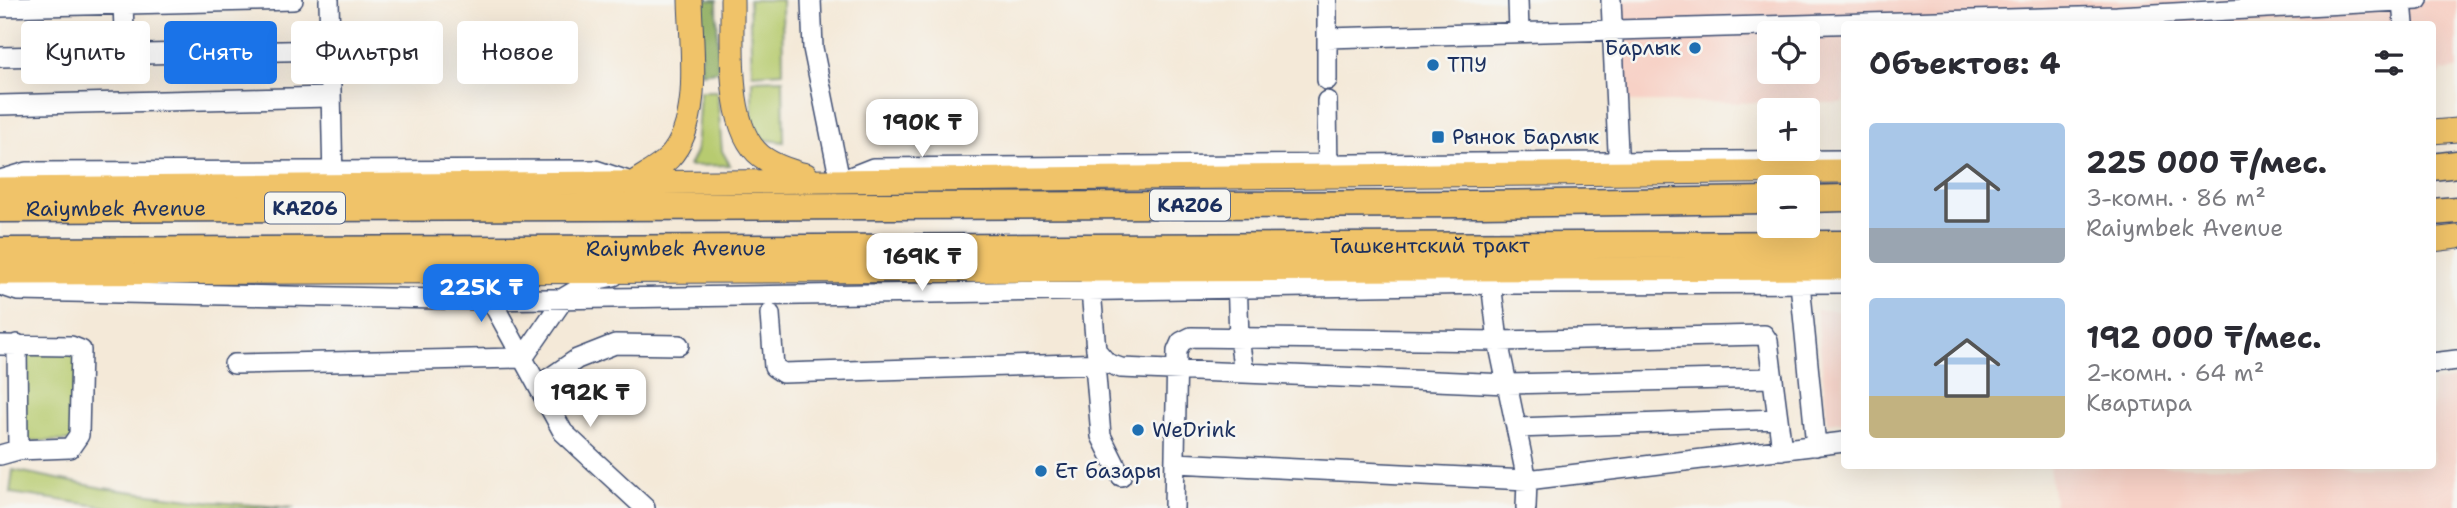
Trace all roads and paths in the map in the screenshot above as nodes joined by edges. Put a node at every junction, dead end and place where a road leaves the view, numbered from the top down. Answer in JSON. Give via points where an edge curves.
{"nodes":[{"id":1,"x":293,"y":0,"type":"edge"},
{"id":2,"x":329,"y":0,"type":"edge"},
{"id":3,"x":690,"y":0,"type":"edge"},
{"id":4,"x":732,"y":0,"type":"edge"},
{"id":5,"x":811,"y":0,"type":"edge"},
{"id":6,"x":1326,"y":0,"type":"edge"},
{"id":7,"x":1518,"y":0,"type":"edge"},
{"id":8,"x":1611,"y":0,"type":"edge"},
{"id":9,"x":2410,"y":1,"type":"edge"},
{"id":10,"x":123,"y":4,"type":"junction"},
{"id":11,"x":2287,"y":4,"type":"edge"},
{"id":12,"x":0,"y":8,"type":"edge"},
{"id":13,"x":2116,"y":8,"type":"edge"},
{"id":14,"x":124,"y":21,"type":"edge"},
{"id":15,"x":329,"y":21,"type":"edge"},
{"id":16,"x":2405,"y":21,"type":"edge"},
{"id":17,"x":1612,"y":30,"type":"junction"},
{"id":18,"x":1519,"y":32,"type":"junction"},
{"id":19,"x":1327,"y":38,"type":"junction"},
{"id":20,"x":291,"y":51,"type":"edge"},
{"id":21,"x":150,"y":54,"type":"edge"},
{"id":22,"x":0,"y":57,"type":"edge"},
{"id":23,"x":21,"y":57,"type":"edge"},
{"id":24,"x":1327,"y":80,"type":"dead end"},
{"id":25,"x":330,"y":84,"type":"edge"},
{"id":26,"x":330,"y":97,"type":"junction"},
{"id":27,"x":1327,"y":101,"type":"dead end"},
{"id":28,"x":0,"y":105,"type":"edge"},
{"id":29,"x":2457,"y":130,"type":"edge"},
{"id":30,"x":2436,"y":132,"type":"edge"},
{"id":31,"x":1841,"y":160,"type":"edge"},
{"id":32,"x":2457,"y":164,"type":"edge"},
{"id":33,"x":2436,"y":167,"type":"edge"},
{"id":34,"x":1619,"y":168,"type":"junction"},
{"id":35,"x":1328,"y":170,"type":"junction"},
{"id":36,"x":1841,"y":171,"type":"edge"},
{"id":37,"x":333,"y":177,"type":"junction"},
{"id":38,"x":0,"y":180,"type":"edge"},
{"id":39,"x":833,"y":181,"type":"junction"},
{"id":40,"x":633,"y":183,"type":"junction"},
{"id":41,"x":0,"y":189,"type":"edge"},
{"id":42,"x":1841,"y":198,"type":"edge"},
{"id":43,"x":1820,"y":199,"type":"edge"},
{"id":44,"x":1757,"y":200,"type":"edge"},
{"id":45,"x":0,"y":209,"type":"edge"},
{"id":46,"x":2457,"y":210,"type":"edge"},
{"id":47,"x":2436,"y":212,"type":"edge"},
{"id":48,"x":2457,"y":237,"type":"edge"},
{"id":49,"x":2436,"y":240,"type":"edge"},
{"id":50,"x":1841,"y":244,"type":"edge"},
{"id":51,"x":1016,"y":247,"type":"joint"},
{"id":52,"x":0,"y":251,"type":"edge"},
{"id":53,"x":1841,"y":269,"type":"edge"},
{"id":54,"x":460,"y":272,"type":"junction"},
{"id":55,"x":634,"y":272,"type":"junction"},
{"id":56,"x":0,"y":273,"type":"edge"},
{"id":57,"x":1800,"y":276,"type":"junction"},
{"id":58,"x":1491,"y":277,"type":"junction"},
{"id":59,"x":1090,"y":280,"type":"junction"},
{"id":60,"x":1237,"y":280,"type":"junction"},
{"id":61,"x":1841,"y":283,"type":"edge"},
{"id":62,"x":0,"y":285,"type":"edge"},
{"id":63,"x":565,"y":297,"type":"junction"},
{"id":64,"x":491,"y":300,"type":"junction"},
{"id":65,"x":770,"y":314,"type":"dead end"},
{"id":66,"x":1239,"y":338,"type":"junction"},
{"id":67,"x":1498,"y":341,"type":"junction"},
{"id":68,"x":9,"y":345,"type":"edge"},
{"id":69,"x":678,"y":345,"type":"dead end"},
{"id":70,"x":523,"y":358,"type":"junction"},
{"id":71,"x":2457,"y":360,"type":"edge"},
{"id":72,"x":1101,"y":363,"type":"junction"},
{"id":73,"x":2436,"y":363,"type":"edge"},
{"id":74,"x":234,"y":364,"type":"dead end"},
{"id":75,"x":1175,"y":371,"type":"junction"},
{"id":76,"x":1244,"y":373,"type":"junction"},
{"id":77,"x":1773,"y":377,"type":"junction"},
{"id":78,"x":1507,"y":384,"type":"junction"},
{"id":79,"x":538,"y":386,"type":"junction"},
{"id":80,"x":1778,"y":419,"type":"junction"},
{"id":81,"x":1516,"y":428,"type":"junction"},
{"id":82,"x":1841,"y":442,"type":"edge"},
{"id":83,"x":1816,"y":446,"type":"junction"},
{"id":84,"x":1782,"y":450,"type":"junction"},
{"id":85,"x":9,"y":453,"type":"edge"},
{"id":86,"x":1175,"y":463,"type":"junction"},
{"id":87,"x":1121,"y":476,"type":"dead end"},
{"id":88,"x":1527,"y":480,"type":"junction"},
{"id":89,"x":645,"y":508,"type":"edge"},
{"id":90,"x":1174,"y":508,"type":"edge"},
{"id":91,"x":1526,"y":508,"type":"edge"}],
"edges":[{"from":1,"to":10,"type":"street"},
{"from":2,"to":15,"type":"street"},
{"from":3,"to":40,"type":"main road","via":[[691,83],[682,138],[669,158]]},
{"from":4,"to":39,"type":"main road","via":[[734,81],[745,137],[760,155],[784,169]]},
{"from":5,"to":39,"type":"street","via":[[813,48]]},
{"from":6,"to":19,"type":"street"},
{"from":7,"to":18,"type":"street"},
{"from":8,"to":17,"type":"street"},
{"from":9,"to":11,"type":"street"},
{"from":9,"to":16,"type":"street"},
{"from":10,"to":12,"type":"street"},
{"from":10,"to":14,"type":"street"},
{"from":11,"to":13,"type":"street"},
{"from":13,"to":17,"type":"street"},
{"from":17,"to":18,"type":"street"},
{"from":17,"to":34,"type":"street"},
{"from":18,"to":19,"type":"street"},
{"from":19,"to":24,"type":"street"},
{"from":20,"to":21,"type":"street"},
{"from":22,"to":23,"type":"street"},
{"from":25,"to":26,"type":"street"},
{"from":26,"to":28,"type":"street"},
{"from":26,"to":37,"type":"street"},
{"from":27,"to":35,"type":"street"},
{"from":29,"to":30,"type":"main road"},
{"from":31,"to":34,"type":"street"},
{"from":32,"to":33,"type":"highway"},
{"from":34,"to":35,"type":"main road"},
{"from":34,"to":36,"type":"main road"},
{"from":35,"to":39,"type":"main road"},
{"from":37,"to":38,"type":"street","via":[[27,172]]},
{"from":37,"to":40,"type":"main road"},
{"from":37,"to":41,"type":"main road"},
{"from":39,"to":40,"type":"main road"},
{"from":42,"to":43,"type":"highway"},
{"from":44,"to":45,"type":"highway","name":"Raiymbek Avenue","number":"KАZ06"},
{"from":46,"to":47,"type":"highway"},
{"from":48,"to":49,"type":"main road"},
{"from":50,"to":51,"type":"highway","name":"Ташкентский тракт","number":"KАZ06"},
{"from":51,"to":52,"type":"highway","name":"Raiymbek Avenue","number":"KАZ06"},
{"from":53,"to":57,"type":"main road"},
{"from":54,"to":55,"type":"main road"},
{"from":54,"to":56,"type":"main road"},
{"from":54,"to":64,"type":"street"},
{"from":55,"to":59,"type":"main road"},
{"from":55,"to":63,"type":"street","via":[[594,280]]},
{"from":57,"to":58,"type":"main road"},
{"from":57,"to":61,"type":"street"},
{"from":57,"to":83,"type":"street"},
{"from":58,"to":60,"type":"main road"},
{"from":58,"to":67,"type":"street"},
{"from":59,"to":60,"type":"main road"},
{"from":59,"to":63,"type":"street"},
{"from":59,"to":72,"type":"street"},
{"from":60,"to":66,"type":"street"},
{"from":62,"to":64,"type":"street","via":[[18,291]]},
{"from":63,"to":64,"type":"street"},
{"from":63,"to":70,"type":"street"},
{"from":64,"to":70,"type":"street"},
{"from":65,"to":72,"type":"street","via":[[774,367],[783,373]]},
{"from":66,"to":67,"type":"street"},
{"from":66,"to":75,"type":"street","via":[[1181,341]]},
{"from":66,"to":76,"type":"street"},
{"from":67,"to":77,"type":"street","via":[[1764,335]]},
{"from":67,"to":78,"type":"street"},
{"from":68,"to":85,"type":"street"},
{"from":68,"to":85,"type":"street","via":[[80,350],[79,435],[70,448]]},
{"from":69,"to":79,"type":"street","via":[[615,344],[576,359]]},
{"from":70,"to":74,"type":"street"},
{"from":70,"to":79,"type":"street"},
{"from":71,"to":73,"type":"street"},
{"from":72,"to":75,"type":"street"},
{"from":72,"to":87,"type":"street","via":[[1101,436]]},
{"from":75,"to":76,"type":"street"},
{"from":75,"to":86,"type":"street"},
{"from":76,"to":78,"type":"street"},
{"from":77,"to":78,"type":"street"},
{"from":77,"to":80,"type":"street"},
{"from":78,"to":81,"type":"street"},
{"from":79,"to":89,"type":"street","via":[[563,432]]},
{"from":80,"to":81,"type":"street"},
{"from":80,"to":84,"type":"street"},
{"from":81,"to":88,"type":"street"},
{"from":82,"to":83,"type":"street"},
{"from":83,"to":84,"type":"street"},
{"from":84,"to":88,"type":"street"},
{"from":86,"to":88,"type":"street"},
{"from":86,"to":90,"type":"street"},
{"from":88,"to":91,"type":"street"}]}
